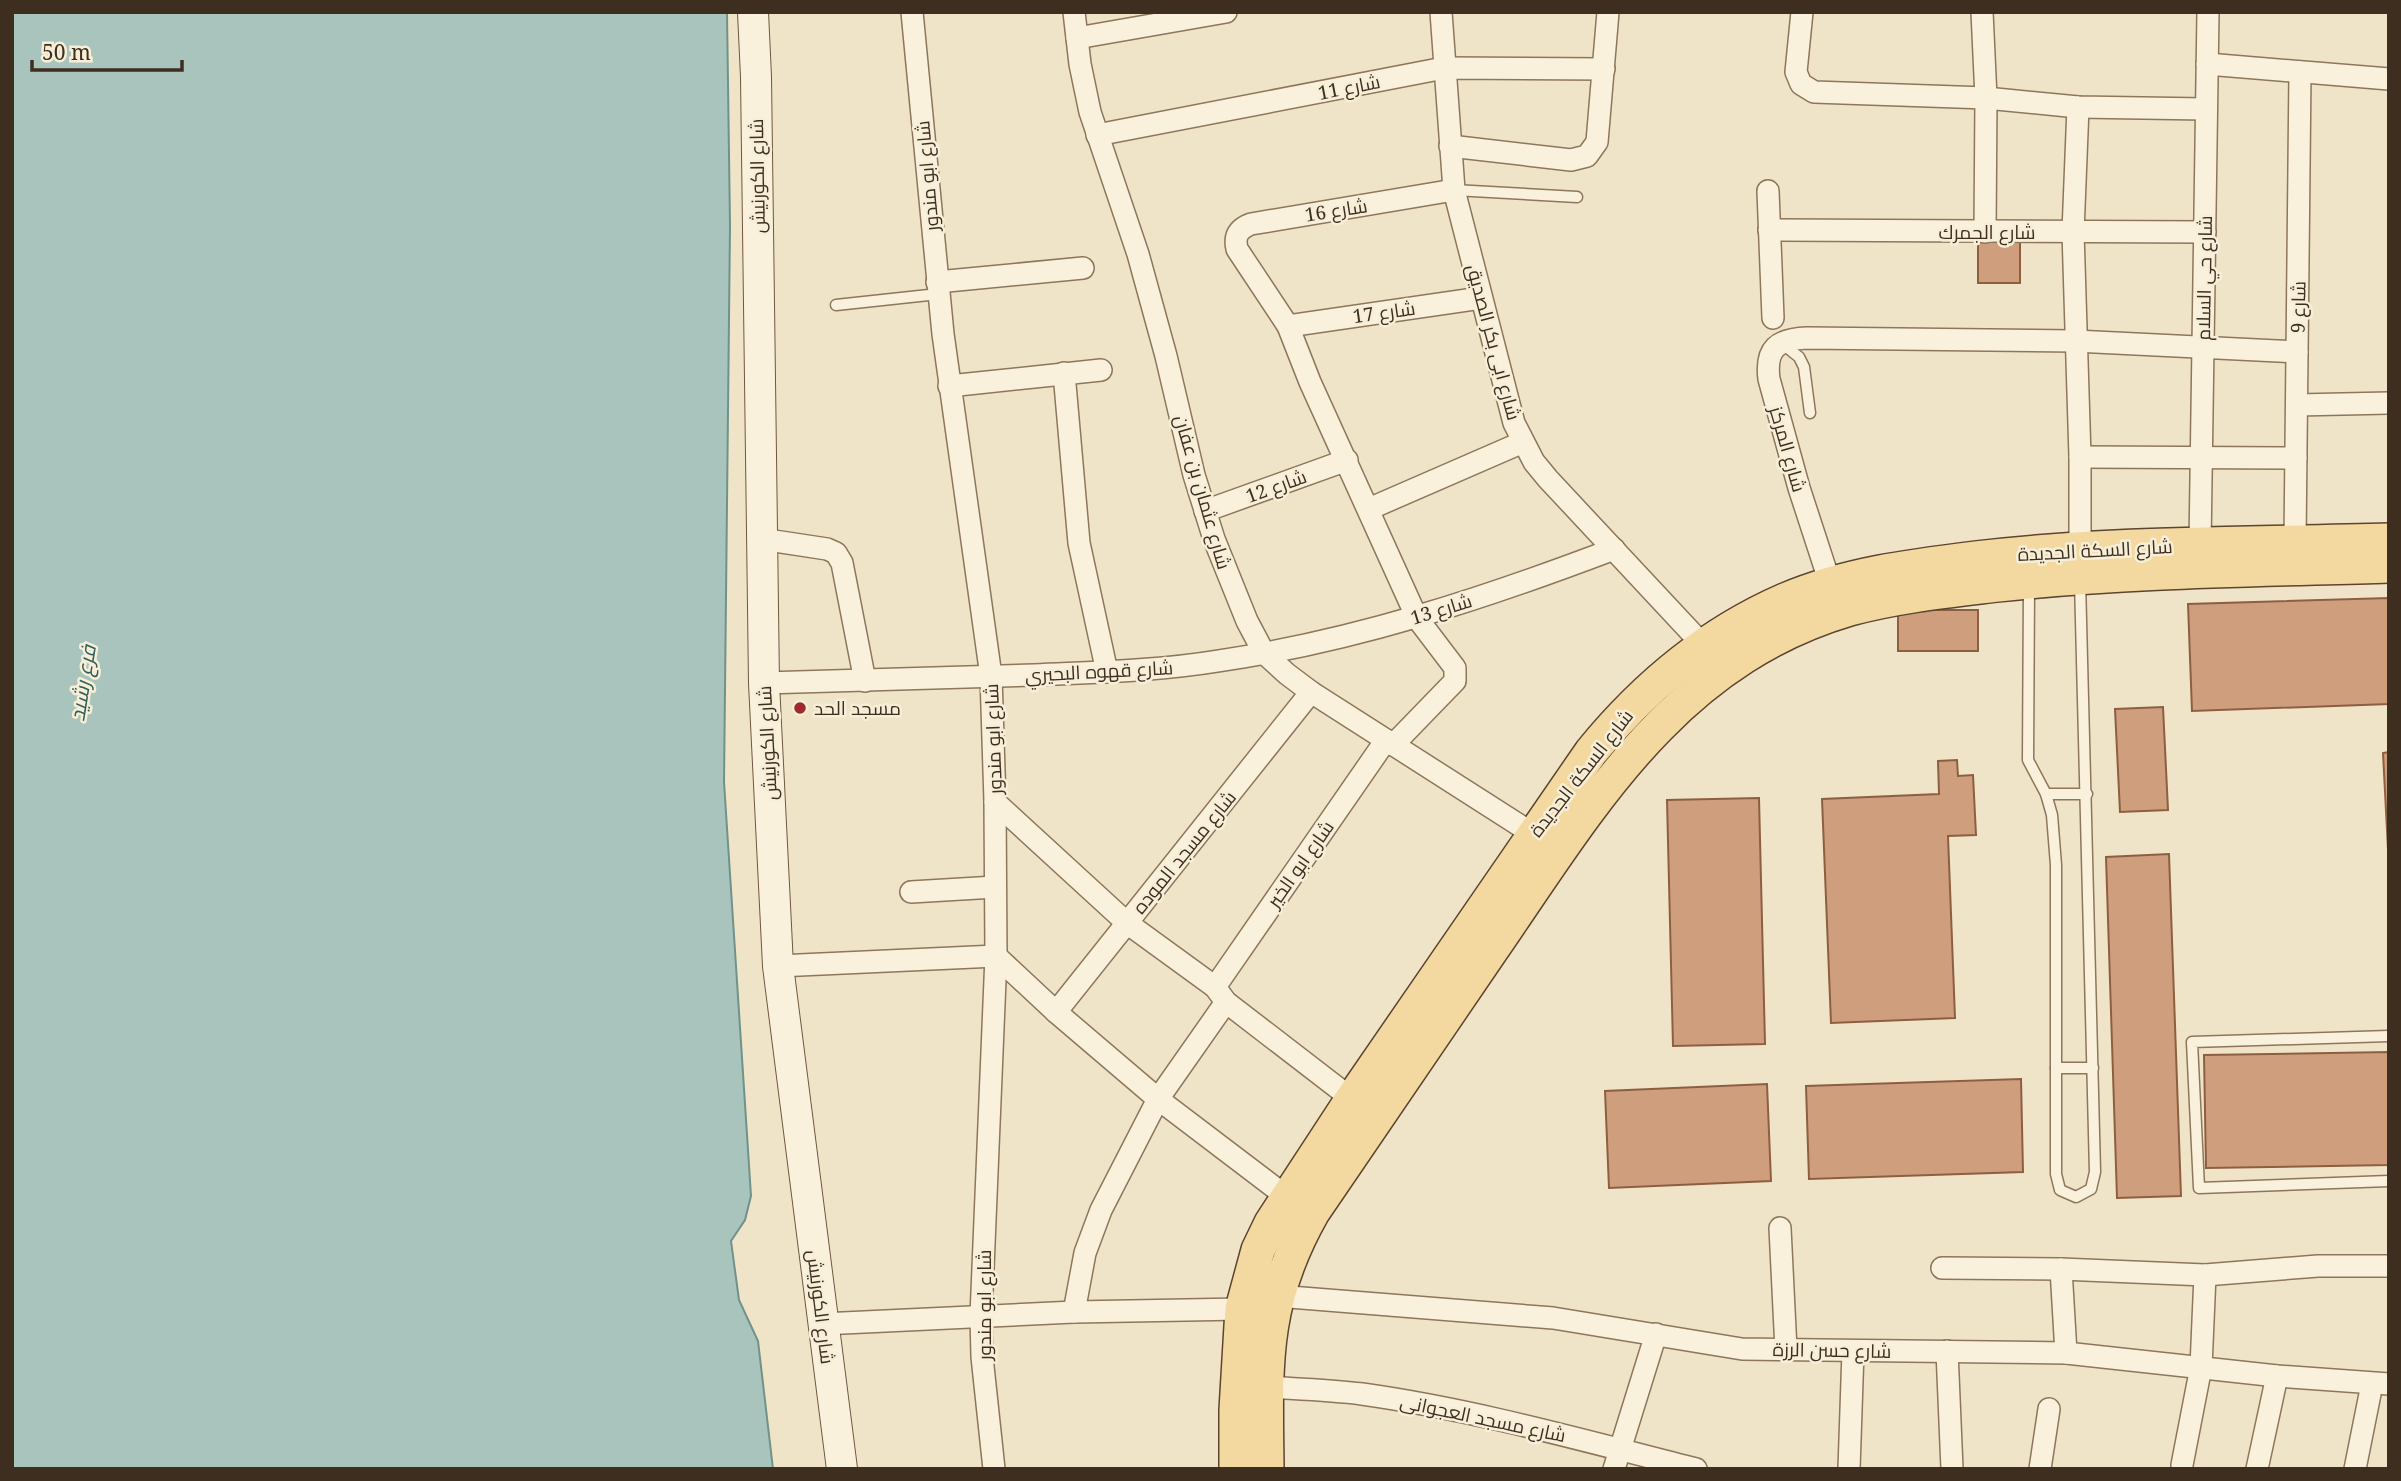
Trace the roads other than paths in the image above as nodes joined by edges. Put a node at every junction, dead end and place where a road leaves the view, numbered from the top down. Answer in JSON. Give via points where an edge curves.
{"nodes":[{"id":1,"x":753,"y":12,"type":"edge"},
{"id":2,"x":912,"y":12,"type":"edge"},
{"id":3,"x":1074,"y":12,"type":"edge"},
{"id":4,"x":1226,"y":12,"type":"edge"},
{"id":5,"x":1441,"y":12,"type":"edge"},
{"id":6,"x":1608,"y":12,"type":"edge"},
{"id":7,"x":1802,"y":12,"type":"edge"},
{"id":8,"x":1982,"y":12,"type":"edge"},
{"id":9,"x":2208,"y":12,"type":"edge"},
{"id":10,"x":1077,"y":38,"type":"junction"},
{"id":11,"x":2207,"y":64,"type":"junction"},
{"id":12,"x":1444,"y":68,"type":"junction"},
{"id":13,"x":1604,"y":69,"type":"junction"},
{"id":14,"x":2300,"y":72,"type":"junction"},
{"id":15,"x":2389,"y":79,"type":"edge"},
{"id":16,"x":1986,"y":98,"type":"junction"},
{"id":17,"x":2078,"y":107,"type":"junction"},
{"id":18,"x":2206,"y":109,"type":"junction"},
{"id":19,"x":1097,"y":135,"type":"junction"},
{"id":20,"x":1450,"y":146,"type":"junction"},
{"id":21,"x":1454,"y":190,"type":"junction"},
{"id":22,"x":1768,"y":191,"type":"dead end"},
{"id":23,"x":1577,"y":197,"type":"dead end"},
{"id":24,"x":1769,"y":230,"type":"junction"},
{"id":25,"x":1984,"y":232,"type":"junction"},
{"id":26,"x":2073,"y":232,"type":"junction"},
{"id":27,"x":2205,"y":232,"type":"junction"},
{"id":28,"x":1237,"y":250,"type":"joint"},
{"id":29,"x":1083,"y":268,"type":"dead end"},
{"id":30,"x":937,"y":288,"type":"junction"},
{"id":31,"x":1481,"y":298,"type":"junction"},
{"id":32,"x":836,"y":305,"type":"dead end"},
{"id":33,"x":1773,"y":318,"type":"dead end"},
{"id":34,"x":1288,"y":327,"type":"junction"},
{"id":35,"x":2075,"y":341,"type":"junction"},
{"id":36,"x":1780,"y":342,"type":"junction"},
{"id":37,"x":2203,"y":349,"type":"junction"},
{"id":38,"x":2297,"y":352,"type":"junction"},
{"id":39,"x":1101,"y":370,"type":"dead end"},
{"id":40,"x":1064,"y":373,"type":"junction"},
{"id":41,"x":949,"y":386,"type":"junction"},
{"id":42,"x":2389,"y":403,"type":"edge"},
{"id":43,"x":2297,"y":405,"type":"junction"},
{"id":44,"x":1810,"y":413,"type":"dead end"},
{"id":45,"x":1522,"y":443,"type":"junction"},
{"id":46,"x":2202,"y":456,"type":"junction"},
{"id":47,"x":2080,"y":457,"type":"junction"},
{"id":48,"x":2296,"y":458,"type":"junction"},
{"id":49,"x":1347,"y":460,"type":"junction"},
{"id":50,"x":1369,"y":509,"type":"junction"},
{"id":51,"x":1205,"y":511,"type":"junction"},
{"id":52,"x":761,"y":539,"type":"junction"},
{"id":53,"x":2389,"y":540,"type":"edge"},
{"id":54,"x":2295,"y":542,"type":"junction"},
{"id":55,"x":2200,"y":545,"type":"junction"},
{"id":56,"x":1614,"y":549,"type":"junction"},
{"id":57,"x":2080,"y":563,"type":"junction"},
{"id":58,"x":2389,"y":566,"type":"edge"},
{"id":59,"x":2029,"y":582,"type":"junction"},
{"id":60,"x":1830,"y":583,"type":"junction"},
{"id":61,"x":1417,"y":618,"type":"junction"},
{"id":62,"x":1703,"y":645,"type":"junction"},
{"id":63,"x":1264,"y":653,"type":"junction"},
{"id":64,"x":1107,"y":672,"type":"junction"},
{"id":65,"x":991,"y":676,"type":"junction"},
{"id":66,"x":865,"y":681,"type":"junction"},
{"id":67,"x":764,"y":683,"type":"junction"},
{"id":68,"x":1311,"y":692,"type":"junction"},
{"id":69,"x":1389,"y":742,"type":"junction"},
{"id":70,"x":2046,"y":794,"type":"junction"},
{"id":71,"x":2087,"y":794,"type":"junction"},
{"id":72,"x":995,"y":802,"type":"junction"},
{"id":73,"x":1533,"y":834,"type":"junction"},
{"id":74,"x":995,"y":887,"type":"junction"},
{"id":75,"x":911,"y":892,"type":"dead end"},
{"id":76,"x":1127,"y":923,"type":"junction"},
{"id":77,"x":996,"y":956,"type":"junction"},
{"id":78,"x":778,"y":966,"type":"junction"},
{"id":79,"x":1220,"y":995,"type":"junction"},
{"id":80,"x":1056,"y":1012,"type":"junction"},
{"id":81,"x":2389,"y":1036,"type":"edge"},
{"id":82,"x":2056,"y":1068,"type":"junction"},
{"id":83,"x":2093,"y":1068,"type":"junction"},
{"id":84,"x":1158,"y":1099,"type":"junction"},
{"id":85,"x":1352,"y":1099,"type":"junction"},
{"id":86,"x":2389,"y":1181,"type":"edge"},
{"id":87,"x":1287,"y":1198,"type":"junction"},
{"id":88,"x":1780,"y":1228,"type":"dead end"},
{"id":89,"x":2389,"y":1266,"type":"edge"},
{"id":90,"x":1942,"y":1268,"type":"dead end"},
{"id":91,"x":2061,"y":1269,"type":"junction"},
{"id":92,"x":2205,"y":1275,"type":"junction"},
{"id":93,"x":1277,"y":1296,"type":"junction"},
{"id":94,"x":1242,"y":1309,"type":"junction"},
{"id":95,"x":1074,"y":1312,"type":"junction"},
{"id":96,"x":981,"y":1316,"type":"junction"},
{"id":97,"x":822,"y":1324,"type":"junction"},
{"id":98,"x":1656,"y":1334,"type":"junction"},
{"id":99,"x":1786,"y":1350,"type":"junction"},
{"id":100,"x":1853,"y":1351,"type":"junction"},
{"id":101,"x":1947,"y":1351,"type":"junction"},
{"id":102,"x":2066,"y":1353,"type":"junction"},
{"id":103,"x":2201,"y":1367,"type":"junction"},
{"id":104,"x":2277,"y":1376,"type":"junction"},
{"id":105,"x":2381,"y":1384,"type":"edge"},
{"id":106,"x":1266,"y":1387,"type":"junction"},
{"id":107,"x":2049,"y":1409,"type":"dead end"},
{"id":108,"x":1621,"y":1448,"type":"junction"},
{"id":109,"x":2182,"y":1465,"type":"dead end"},
{"id":110,"x":842,"y":1469,"type":"edge"},
{"id":111,"x":994,"y":1469,"type":"edge"},
{"id":112,"x":1236,"y":1469,"type":"edge"},
{"id":113,"x":1267,"y":1469,"type":"edge"},
{"id":114,"x":1614,"y":1469,"type":"edge"},
{"id":115,"x":1696,"y":1469,"type":"edge"},
{"id":116,"x":1849,"y":1469,"type":"edge"},
{"id":117,"x":1952,"y":1469,"type":"edge"},
{"id":118,"x":2040,"y":1469,"type":"edge"},
{"id":119,"x":2257,"y":1469,"type":"edge"},
{"id":120,"x":2355,"y":1469,"type":"edge"}],
"edges":[{"from":1,"to":52,"type":"main road","name":"شارع الكورنيش"},
{"from":2,"to":30,"type":"street","name":"شارع ابو مندور"},
{"from":3,"to":10,"type":"street","name":"شارع عثمان بن عفان"},
{"from":4,"to":10,"type":"street"},
{"from":5,"to":12,"type":"street","name":"شارع ابى بكر الصديق"},
{"from":6,"to":13,"type":"street"},
{"from":7,"to":16,"type":"street","via":[[1796,72],[1801,84],[1814,92]]},
{"from":8,"to":16,"type":"street"},
{"from":9,"to":11,"type":"street","name":"شارع حي السلام"},
{"from":10,"to":19,"type":"street","name":"شارع عثمان بن عفان"},
{"from":11,"to":14,"type":"street"},
{"from":11,"to":18,"type":"street","name":"شارع حي السلام"},
{"from":12,"to":13,"type":"street","name":"شارع 11"},
{"from":12,"to":19,"type":"street","name":"شارع 11"},
{"from":12,"to":20,"type":"street","name":"شارع ابى بكر الصديق"},
{"from":13,"to":20,"type":"street","via":[[1597,142],[1587,156],[1571,160]]},
{"from":14,"to":15,"type":"street"},
{"from":14,"to":38,"type":"street","name":"شارع 9"},
{"from":16,"to":17,"type":"street"},
{"from":16,"to":25,"type":"street"},
{"from":17,"to":18,"type":"street"},
{"from":17,"to":26,"type":"street"},
{"from":18,"to":27,"type":"street","name":"شارع حي السلام"},
{"from":19,"to":51,"type":"street","name":"شارع عثمان بن عفان","via":[[1138,254]]},
{"from":20,"to":21,"type":"street","name":"شارع ابى بكر الصديق"},
{"from":21,"to":23,"type":"lane"},
{"from":21,"to":28,"type":"street","name":"شارع 16","via":[[1251,224],[1237,233]]},
{"from":21,"to":31,"type":"street","name":"شارع ابى بكر الصديق"},
{"from":22,"to":24,"type":"street"},
{"from":24,"to":25,"type":"street","name":"شارع الجمرك"},
{"from":24,"to":33,"type":"street"},
{"from":25,"to":26,"type":"street","name":"شارع الجمرك"},
{"from":26,"to":27,"type":"street","name":"شارع الجمرك"},
{"from":26,"to":35,"type":"street"},
{"from":27,"to":37,"type":"street","name":"شارع حي السلام"},
{"from":28,"to":34,"type":"street","name":"شارع ابو الخير"},
{"from":29,"to":30,"type":"street"},
{"from":30,"to":32,"type":"lane"},
{"from":30,"to":41,"type":"street","name":"شارع ابو مندور"},
{"from":31,"to":34,"type":"street","name":"شارع 17"},
{"from":31,"to":45,"type":"street","name":"شارع ابى بكر الصديق"},
{"from":34,"to":49,"type":"street","name":"شارع ابو الخير"},
{"from":35,"to":36,"type":"street","via":[[1807,338]]},
{"from":35,"to":37,"type":"street"},
{"from":35,"to":47,"type":"street"},
{"from":36,"to":44,"type":"lane","via":[[1799,357],[1804,368]]},
{"from":36,"to":60,"type":"street","name":"شارع المركز","via":[[1767,365],[1769,379]]},
{"from":37,"to":38,"type":"street"},
{"from":37,"to":46,"type":"street","name":"شارع حي السلام"},
{"from":38,"to":43,"type":"street","name":"شارع 9"},
{"from":39,"to":40,"type":"street"},
{"from":40,"to":41,"type":"street"},
{"from":40,"to":64,"type":"street","via":[[1079,543]]},
{"from":41,"to":65,"type":"street","name":"شارع ابو مندور"},
{"from":42,"to":43,"type":"street"},
{"from":43,"to":48,"type":"street","name":"شارع 9"},
{"from":45,"to":50,"type":"street"},
{"from":45,"to":56,"type":"street","name":"شارع ابى بكر الصديق","via":[[1548,479]]},
{"from":46,"to":47,"type":"street"},
{"from":46,"to":48,"type":"street"},
{"from":46,"to":55,"type":"street","name":"شارع حي السلام"},
{"from":47,"to":57,"type":"street"},
{"from":48,"to":54,"type":"street","name":"شارع 9"},
{"from":49,"to":50,"type":"street","name":"شارع ابو الخير"},
{"from":49,"to":51,"type":"street","name":"شارع 12"},
{"from":50,"to":61,"type":"street","name":"شارع ابو الخير"},
{"from":51,"to":63,"type":"street","name":"شارع عثمان بن عفان","via":[[1228,579]]},
{"from":52,"to":66,"type":"street","via":[[836,553],[842,563]]},
{"from":52,"to":67,"type":"main road","name":"شارع الكورنيش"},
{"from":53,"to":54,"type":"main road","name":"شارع السكة الجديدة"},
{"from":54,"to":55,"type":"main road","name":"شارع السكة الجديدة"},
{"from":55,"to":57,"type":"main road","name":"شارع السكة الجديدة"},
{"from":56,"to":61,"type":"street","name":"شارع 13"},
{"from":56,"to":62,"type":"street","name":"شارع ابى بكر الصديق"},
{"from":57,"to":58,"type":"main road","name":"شارع السكة الجديدة"},
{"from":57,"to":59,"type":"main road","name":"شارع السكة الجديدة"},
{"from":57,"to":60,"type":"main road","name":"شارع السكة الجديدة","via":[[1921,565]]},
{"from":57,"to":71,"type":"lane"},
{"from":59,"to":70,"type":"lane","via":[[2028,760]]},
{"from":59,"to":93,"type":"main road","name":"شارع السكة الجديدة","via":[[1886,600],[1809,624],[1738,661],[1661,722],[1560,850],[1313,1212]]},
{"from":60,"to":62,"type":"main road","name":"شارع السكة الجديدة","via":[[1754,615]]},
{"from":61,"to":63,"type":"street","name":"شارع 13"},
{"from":61,"to":69,"type":"street","name":"شارع ابو الخير","via":[[1455,668],[1455,681]]},
{"from":62,"to":73,"type":"main road","name":"شارع السكة الجديدة","via":[[1652,686],[1610,729]]},
{"from":63,"to":64,"type":"street","name":"شارع قهوه البحيري"},
{"from":63,"to":68,"type":"street","name":"شارع عثمان بن عفان"},
{"from":64,"to":65,"type":"street","name":"شارع قهوه البحيري"},
{"from":65,"to":66,"type":"street","name":"شارع قهوه البحيري"},
{"from":65,"to":72,"type":"street","name":"شارع ابو مندور"},
{"from":66,"to":67,"type":"street","name":"شارع قهوه البحيري"},
{"from":67,"to":78,"type":"main road","name":"شارع الكورنيش"},
{"from":68,"to":69,"type":"street","name":"شارع عثمان بن عفان"},
{"from":68,"to":76,"type":"street","name":"شارع مسجد الموده"},
{"from":69,"to":73,"type":"street","name":"شارع عثمان بن عفان"},
{"from":69,"to":79,"type":"street","name":"شارع ابو الخير"},
{"from":70,"to":71,"type":"lane"},
{"from":70,"to":82,"type":"lane","via":[[2056,865]]},
{"from":71,"to":83,"type":"lane"},
{"from":72,"to":74,"type":"street","name":"شارع ابو مندور"},
{"from":72,"to":76,"type":"street"},
{"from":73,"to":85,"type":"main road","name":"شارع السكة الجديدة"},
{"from":74,"to":75,"type":"street"},
{"from":74,"to":77,"type":"street","name":"شارع ابو مندور"},
{"from":76,"to":79,"type":"street"},
{"from":76,"to":80,"type":"street","name":"شارع مسجد الموده"},
{"from":77,"to":78,"type":"street"},
{"from":77,"to":80,"type":"street"},
{"from":77,"to":96,"type":"street","name":"شارع ابو مندور"},
{"from":78,"to":97,"type":"main road","name":"شارع الكورنيش"},
{"from":79,"to":84,"type":"street","name":"شارع ابو الخير"},
{"from":79,"to":85,"type":"street"},
{"from":80,"to":84,"type":"street"},
{"from":81,"to":86,"type":"lane","via":[[2192,1042],[2199,1188]]},
{"from":82,"to":83,"type":"lane"},
{"from":82,"to":83,"type":"lane","via":[[2056,1174],[2060,1190],[2076,1197],[2091,1189],[2095,1172]]},
{"from":84,"to":87,"type":"street"},
{"from":84,"to":95,"type":"street","name":"شارع ابو الخير","via":[[1101,1210],[1085,1253]]},
{"from":85,"to":87,"type":"main road","name":"شارع السكة الجديدة"},
{"from":87,"to":94,"type":"main road","name":"شارع السكة الجديدة","via":[[1258,1250]]},
{"from":88,"to":99,"type":"street"},
{"from":89,"to":92,"type":"street"},
{"from":90,"to":91,"type":"street"},
{"from":91,"to":92,"type":"street"},
{"from":91,"to":102,"type":"street"},
{"from":92,"to":103,"type":"street"},
{"from":93,"to":98,"type":"street","name":"شارع حسن الرزة","via":[[1553,1318]]},
{"from":93,"to":106,"type":"main road","name":"شارع السكة الجديدة"},
{"from":94,"to":95,"type":"street"},
{"from":94,"to":112,"type":"main road","name":"شارع السكة الجديدة"},
{"from":95,"to":96,"type":"street"},
{"from":96,"to":97,"type":"street"},
{"from":96,"to":111,"type":"street","name":"شارع ابو مندور"},
{"from":97,"to":110,"type":"main road","name":"شارع الكورنيش"},
{"from":98,"to":99,"type":"street","name":"شارع حسن الرزة","via":[[1742,1349]]},
{"from":98,"to":108,"type":"street"},
{"from":99,"to":100,"type":"street","name":"شارع حسن الرزة"},
{"from":100,"to":101,"type":"street","name":"شارع حسن الرزة"},
{"from":100,"to":116,"type":"street"},
{"from":101,"to":102,"type":"street","name":"شارع حسن الرزة"},
{"from":101,"to":117,"type":"street"},
{"from":102,"to":103,"type":"street","name":"شارع حسن الرزة"},
{"from":103,"to":104,"type":"street","name":"شارع حسن الرزة"},
{"from":103,"to":109,"type":"street"},
{"from":104,"to":105,"type":"street","name":"شارع حسن الرزة"},
{"from":104,"to":119,"type":"street"},
{"from":105,"to":120,"type":"street"},
{"from":106,"to":108,"type":"street","name":"شارع مسجد العجوانى","via":[[1360,1394],[1448,1409]]},
{"from":106,"to":113,"type":"main road","name":"شارع السكة الجديدة"},
{"from":107,"to":118,"type":"street"},
{"from":108,"to":114,"type":"street"},
{"from":108,"to":115,"type":"street","name":"شارع مسجد العجوانى"}]}
